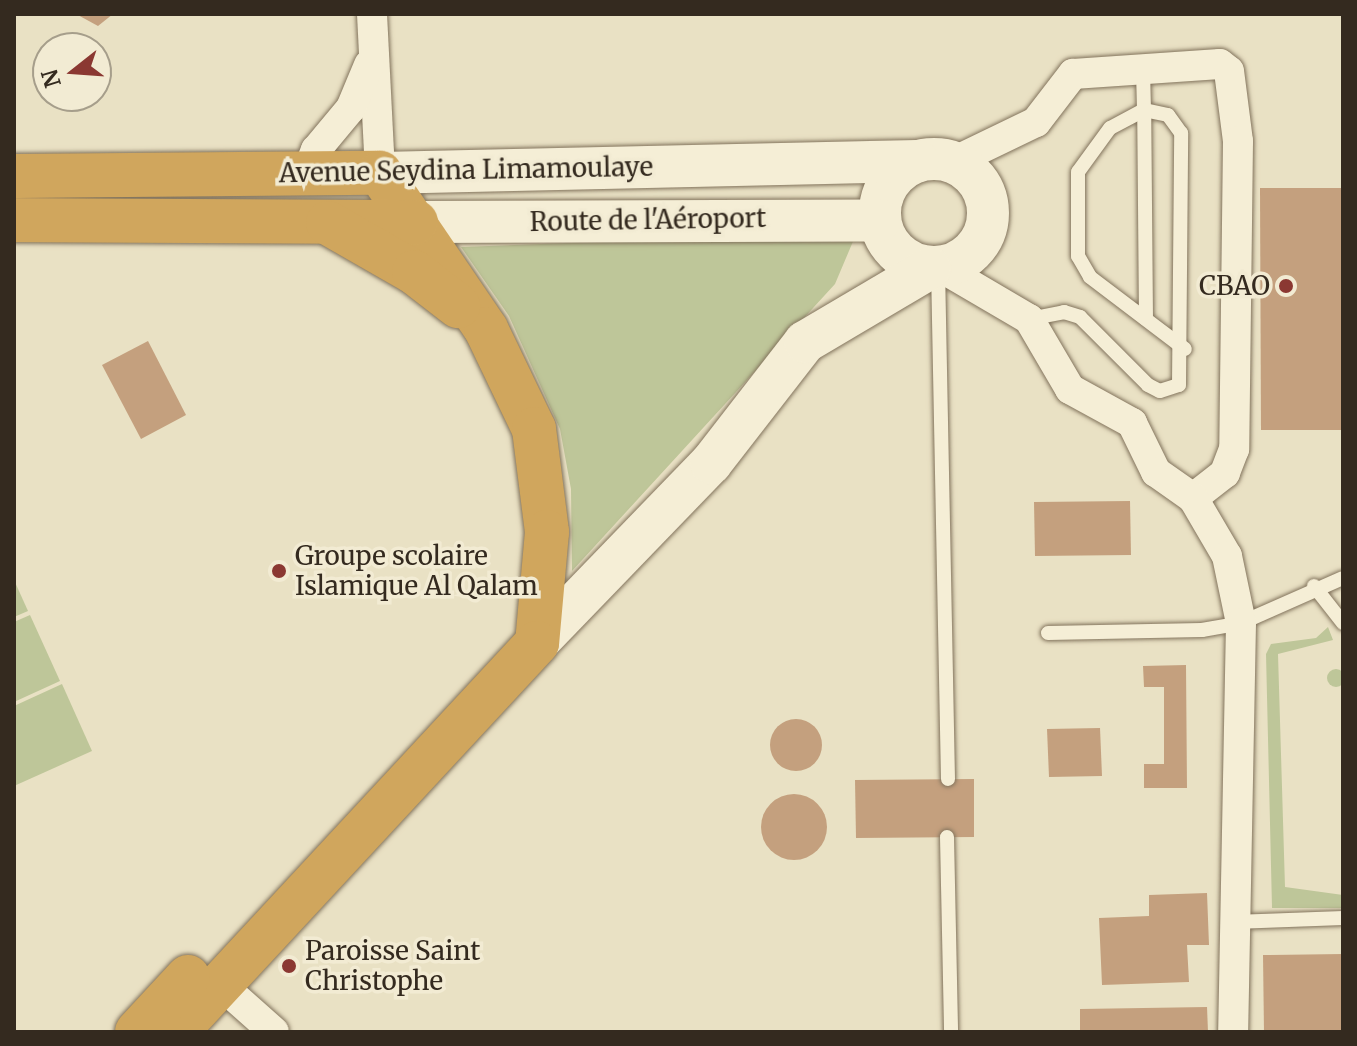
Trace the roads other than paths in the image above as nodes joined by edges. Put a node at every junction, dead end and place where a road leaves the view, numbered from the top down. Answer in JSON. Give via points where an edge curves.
{"nodes":[{"id":1,"x":372,"y":14,"type":"edge"},
{"id":2,"x":373,"y":48,"type":"junction"},
{"id":3,"x":1143,"y":68,"type":"junction"},
{"id":4,"x":1144,"y":110,"type":"junction"},
{"id":5,"x":936,"y":161,"type":"junction"},
{"id":6,"x":307,"y":173,"type":"junction"},
{"id":7,"x":380,"y":173,"type":"junction"},
{"id":8,"x":14,"y":176,"type":"edge"},
{"id":9,"x":14,"y":220,"type":"edge"},
{"id":10,"x":880,"y":220,"type":"junction"},
{"id":11,"x":416,"y":222,"type":"junction"},
{"id":12,"x":327,"y":223,"type":"junction"},
{"id":13,"x":937,"y":268,"type":"junction"},
{"id":14,"x":1029,"y":319,"type":"junction"},
{"id":15,"x":1146,"y":319,"type":"junction"},
{"id":16,"x":486,"y":329,"type":"junction"},
{"id":17,"x":1185,"y":349,"type":"junction"},
{"id":18,"x":1193,"y":498,"type":"junction"},
{"id":19,"x":1343,"y":578,"type":"edge"},
{"id":20,"x":545,"y":580,"type":"junction"},
{"id":21,"x":1314,"y":586,"type":"junction"},
{"id":22,"x":1241,"y":623,"type":"junction"},
{"id":23,"x":1343,"y":623,"type":"edge"},
{"id":24,"x":1048,"y":633,"type":"dead end"},
{"id":25,"x":537,"y":643,"type":"junction"},
{"id":26,"x":948,"y":779,"type":"dead end"},
{"id":27,"x":947,"y":837,"type":"dead end"},
{"id":28,"x":1343,"y":918,"type":"edge"},
{"id":29,"x":1234,"y":922,"type":"junction"},
{"id":30,"x":220,"y":984,"type":"junction"},
{"id":31,"x":137,"y":1032,"type":"edge"},
{"id":32,"x":176,"y":1032,"type":"edge"},
{"id":33,"x":274,"y":1032,"type":"edge"},
{"id":34,"x":951,"y":1032,"type":"edge"},
{"id":35,"x":1233,"y":1032,"type":"edge"}],
"edges":[{"from":1,"to":2,"type":"street"},
{"from":2,"to":6,"type":"street","via":[[351,108],[316,150]]},
{"from":2,"to":7,"type":"street"},
{"from":3,"to":4,"type":"lane"},
{"from":3,"to":5,"type":"street","via":[[1073,74],[1036,122]]},
{"from":3,"to":18,"type":"street","via":[[1220,64],[1235,80],[1234,449],[1225,473]]},
{"from":4,"to":15,"type":"lane"},
{"from":4,"to":15,"type":"lane","via":[[1110,128],[1087,154],[1074,190],[1081,266]]},
{"from":4,"to":17,"type":"lane","via":[[1168,115],[1181,133]]},
{"from":5,"to":7,"type":"street","name":"Avenue Seydina Limamoulaye"},
{"from":5,"to":10,"type":"street","via":[[888,183]]},
{"from":5,"to":13,"type":"street","via":[[979,183],[988,217],[974,250]]},
{"from":6,"to":7,"type":"highway","name":"Avenue Seydina Limamoulaye"},
{"from":6,"to":8,"type":"highway","name":"Avenue Seydina Limamoulaye"},
{"from":6,"to":12,"type":"highway"},
{"from":7,"to":11,"type":"highway"},
{"from":9,"to":12,"type":"highway","name":"Avenue Seydina Limamoulaye"},
{"from":10,"to":11,"type":"street","name":"Route de l'Aéroport"},
{"from":10,"to":13,"type":"street","via":[[891,247]]},
{"from":11,"to":12,"type":"highway","name":"Avenue Seydina Limamoulaye"},
{"from":11,"to":16,"type":"highway"},
{"from":12,"to":16,"type":"highway","via":[[414,272]]},
{"from":13,"to":14,"type":"street"},
{"from":13,"to":25,"type":"street","via":[[805,342],[711,463]]},
{"from":13,"to":26,"type":"lane"},
{"from":14,"to":17,"type":"lane","via":[[1064,312],[1080,317],[1160,391],[1179,385]]},
{"from":14,"to":18,"type":"street","via":[[1070,389],[1123,413],[1156,472]]},
{"from":15,"to":17,"type":"lane"},
{"from":16,"to":20,"type":"highway","via":[[534,429],[545,487]]},
{"from":18,"to":22,"type":"street","via":[[1227,556]]},
{"from":19,"to":21,"type":"lane"},
{"from":20,"to":25,"type":"highway"},
{"from":20,"to":31,"type":"highway","via":[[485,659]]},
{"from":21,"to":22,"type":"lane"},
{"from":21,"to":23,"type":"lane"},
{"from":22,"to":24,"type":"lane"},
{"from":22,"to":29,"type":"street"},
{"from":25,"to":30,"type":"highway"},
{"from":27,"to":34,"type":"lane"},
{"from":28,"to":29,"type":"lane"},
{"from":29,"to":35,"type":"street"},
{"from":30,"to":32,"type":"highway"},
{"from":30,"to":33,"type":"street"}]}
